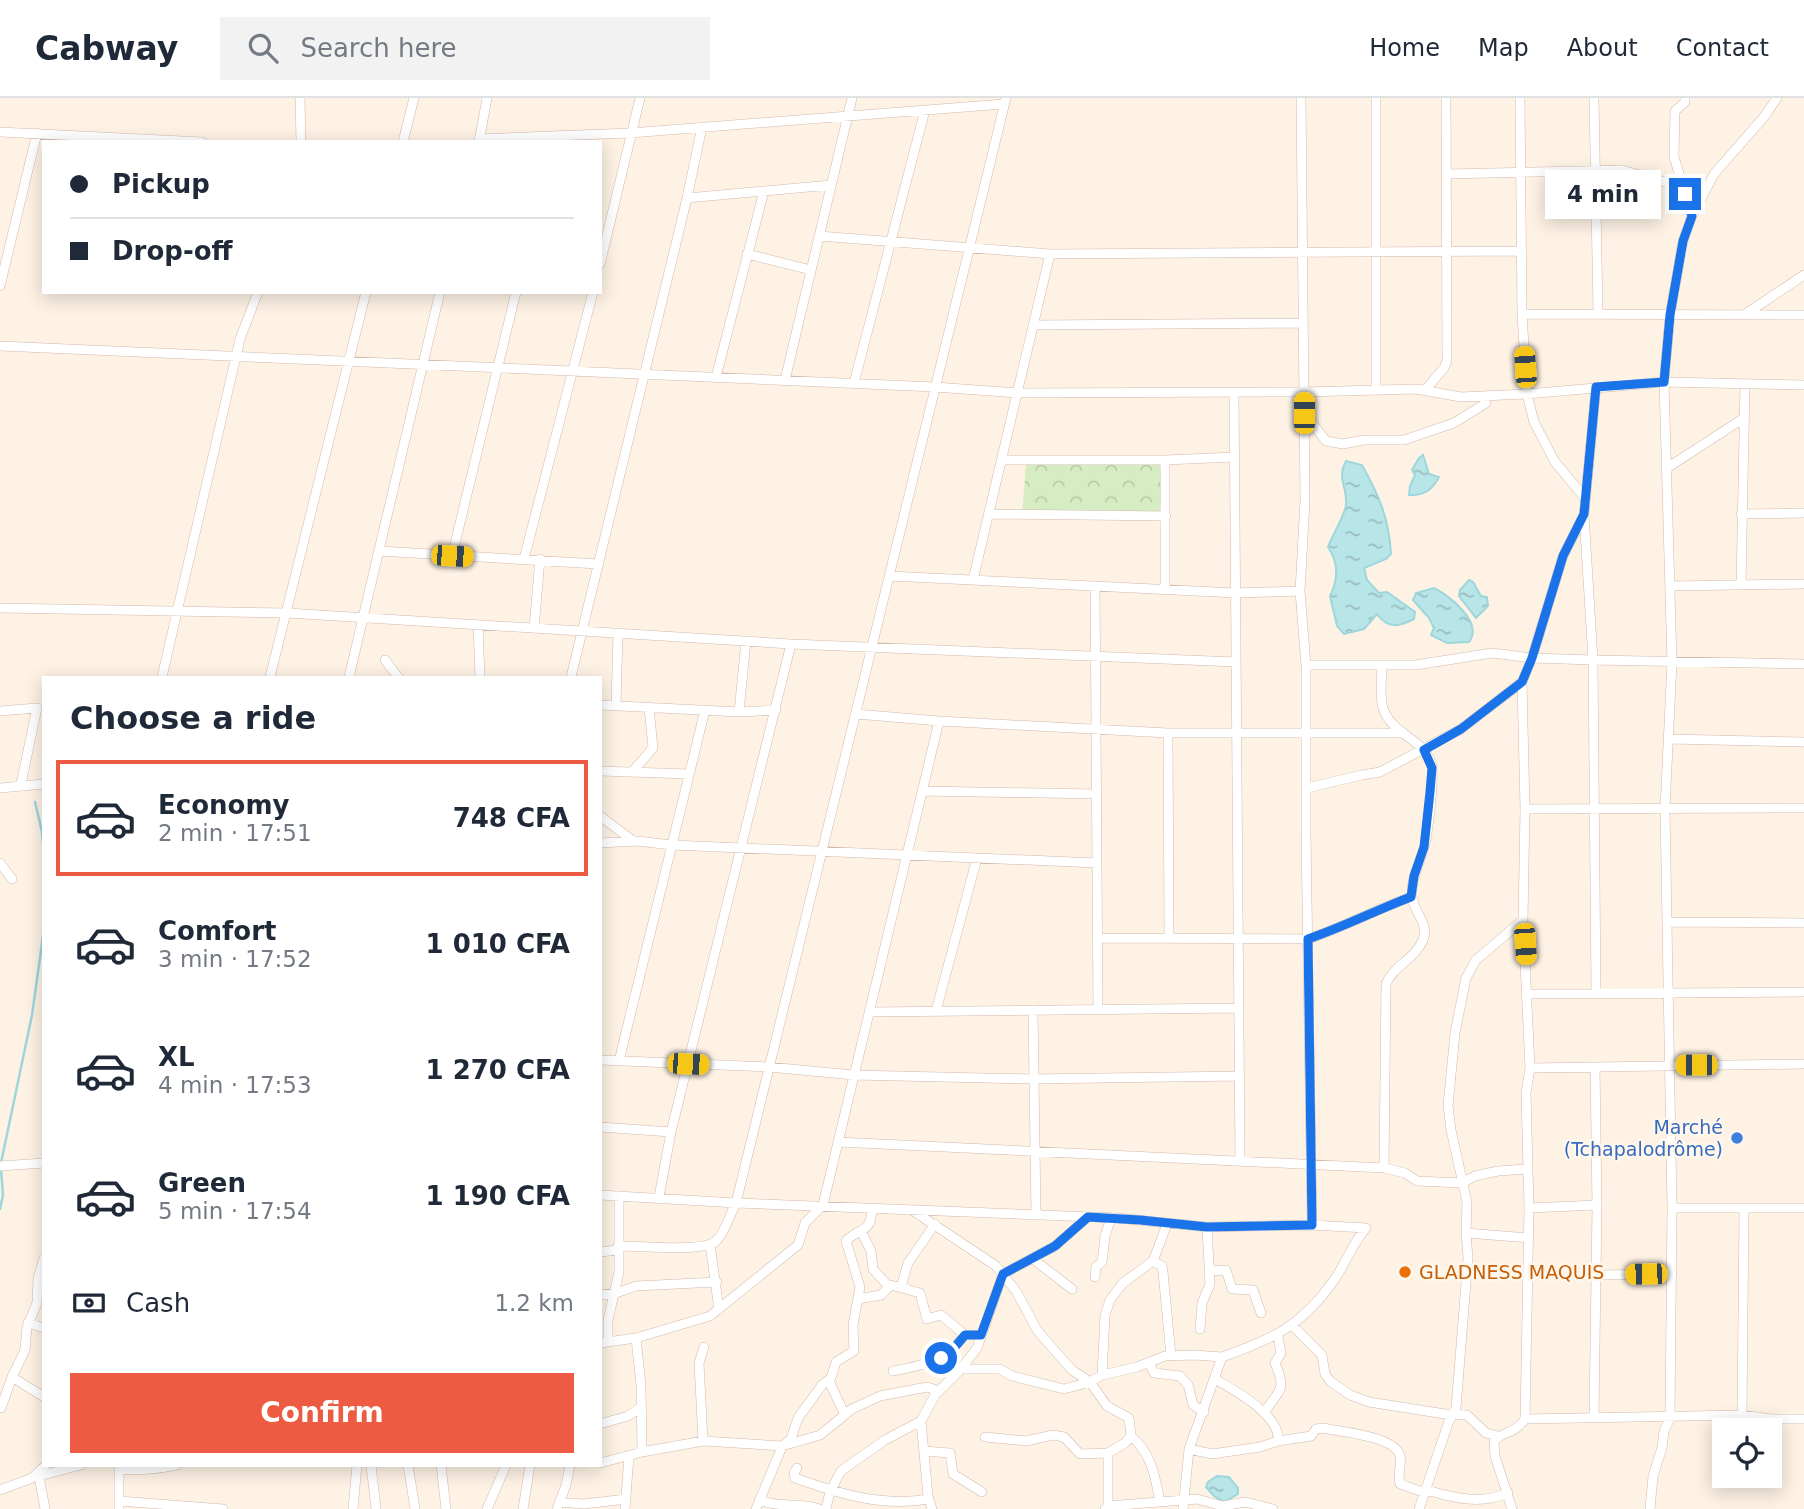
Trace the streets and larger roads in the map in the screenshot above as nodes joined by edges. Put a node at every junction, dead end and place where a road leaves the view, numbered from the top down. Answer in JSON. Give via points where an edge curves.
{"nodes":[{"id":1,"x":300,"y":98,"type":"edge"},
{"id":2,"x":414,"y":98,"type":"edge"},
{"id":3,"x":487,"y":98,"type":"edge"},
{"id":4,"x":640,"y":98,"type":"edge"},
{"id":5,"x":852,"y":98,"type":"edge"},
{"id":6,"x":1301,"y":98,"type":"edge"},
{"id":7,"x":1376,"y":98,"type":"edge"},
{"id":8,"x":1446,"y":98,"type":"edge"},
{"id":9,"x":1520,"y":98,"type":"edge"},
{"id":10,"x":1594,"y":98,"type":"edge"},
{"id":11,"x":1685,"y":98,"type":"edge"},
{"id":12,"x":1777,"y":98,"type":"edge"},
{"id":13,"x":1005,"y":101,"type":"edge"},
{"id":14,"x":925,"y":110,"type":"junction"},
{"id":15,"x":848,"y":116,"type":"junction"},
{"id":16,"x":702,"y":127,"type":"junction"},
{"id":17,"x":0,"y":131,"type":"edge"},
{"id":18,"x":37,"y":133,"type":"junction"},
{"id":19,"x":634,"y":133,"type":"junction"},
{"id":20,"x":165,"y":140,"type":"edge"},
{"id":21,"x":302,"y":140,"type":"edge"},
{"id":22,"x":404,"y":140,"type":"edge"},
{"id":23,"x":479,"y":140,"type":"edge"},
{"id":24,"x":551,"y":140,"type":"edge"},
{"id":25,"x":1596,"y":169,"type":"junction"},
{"id":26,"x":1521,"y":171,"type":"junction"},
{"id":27,"x":1446,"y":174,"type":"junction"},
{"id":28,"x":831,"y":185,"type":"junction"},
{"id":29,"x":1683,"y":187,"type":"junction"},
{"id":30,"x":764,"y":191,"type":"junction"},
{"id":31,"x":687,"y":198,"type":"junction"},
{"id":32,"x":1692,"y":216,"type":"junction"},
{"id":33,"x":819,"y":236,"type":"junction"},
{"id":34,"x":891,"y":242,"type":"junction"},
{"id":35,"x":969,"y":248,"type":"junction"},
{"id":36,"x":1446,"y":251,"type":"junction"},
{"id":37,"x":1521,"y":251,"type":"junction"},
{"id":38,"x":1302,"y":252,"type":"junction"},
{"id":39,"x":1374,"y":252,"type":"junction"},
{"id":40,"x":747,"y":254,"type":"junction"},
{"id":41,"x":1050,"y":254,"type":"junction"},
{"id":42,"x":602,"y":256,"type":"edge"},
{"id":43,"x":811,"y":270,"type":"junction"},
{"id":44,"x":2,"y":271,"type":"edge"},
{"id":45,"x":1804,"y":275,"type":"edge"},
{"id":46,"x":0,"y":286,"type":"edge"},
{"id":47,"x":257,"y":294,"type":"edge"},
{"id":48,"x":366,"y":294,"type":"edge"},
{"id":49,"x":440,"y":294,"type":"edge"},
{"id":50,"x":516,"y":294,"type":"edge"},
{"id":51,"x":592,"y":294,"type":"edge"},
{"id":52,"x":1598,"y":313,"type":"junction"},
{"id":53,"x":1522,"y":314,"type":"junction"},
{"id":54,"x":1746,"y":314,"type":"junction"},
{"id":55,"x":1670,"y":315,"type":"junction"},
{"id":56,"x":1804,"y":315,"type":"edge"},
{"id":57,"x":1303,"y":323,"type":"junction"},
{"id":58,"x":1033,"y":325,"type":"junction"},
{"id":59,"x":0,"y":346,"type":"edge"},
{"id":60,"x":236,"y":356,"type":"junction"},
{"id":61,"x":349,"y":362,"type":"junction"},
{"id":62,"x":422,"y":365,"type":"junction"},
{"id":63,"x":499,"y":368,"type":"junction"},
{"id":64,"x":573,"y":371,"type":"junction"},
{"id":65,"x":645,"y":374,"type":"junction"},
{"id":66,"x":716,"y":377,"type":"junction"},
{"id":67,"x":785,"y":380,"type":"junction"},
{"id":68,"x":1664,"y":382,"type":"junction"},
{"id":69,"x":854,"y":383,"type":"junction"},
{"id":70,"x":1745,"y":383,"type":"junction"},
{"id":71,"x":1804,"y":385,"type":"edge"},
{"id":72,"x":935,"y":387,"type":"junction"},
{"id":73,"x":1596,"y":387,"type":"junction"},
{"id":74,"x":1426,"y":389,"type":"junction"},
{"id":75,"x":1376,"y":390,"type":"junction"},
{"id":76,"x":1018,"y":393,"type":"junction"},
{"id":77,"x":1234,"y":393,"type":"junction"},
{"id":78,"x":1304,"y":393,"type":"junction"},
{"id":79,"x":1527,"y":394,"type":"junction"},
{"id":80,"x":1486,"y":403,"type":"dead end"},
{"id":81,"x":1304,"y":413,"type":"junction"},
{"id":82,"x":1744,"y":418,"type":"junction"},
{"id":83,"x":1235,"y":457,"type":"junction"},
{"id":84,"x":1003,"y":460,"type":"junction"},
{"id":85,"x":1166,"y":460,"type":"junction"},
{"id":86,"x":1667,"y":468,"type":"junction"},
{"id":87,"x":1585,"y":498,"type":"junction"},
{"id":88,"x":1804,"y":513,"type":"edge"},
{"id":89,"x":989,"y":514,"type":"junction"},
{"id":90,"x":1584,"y":514,"type":"junction"},
{"id":91,"x":1741,"y":514,"type":"junction"},
{"id":92,"x":1166,"y":516,"type":"junction"},
{"id":93,"x":379,"y":551,"type":"junction"},
{"id":94,"x":452,"y":556,"type":"junction"},
{"id":95,"x":524,"y":559,"type":"junction"},
{"id":96,"x":540,"y":559,"type":"junction"},
{"id":97,"x":598,"y":564,"type":"junction"},
{"id":98,"x":889,"y":576,"type":"junction"},
{"id":99,"x":973,"y":580,"type":"junction"},
{"id":100,"x":1804,"y":584,"type":"edge"},
{"id":101,"x":1741,"y":585,"type":"junction"},
{"id":102,"x":1095,"y":586,"type":"junction"},
{"id":103,"x":1671,"y":586,"type":"junction"},
{"id":104,"x":1165,"y":589,"type":"junction"},
{"id":105,"x":1300,"y":591,"type":"junction"},
{"id":106,"x":1236,"y":593,"type":"junction"},
{"id":107,"x":0,"y":608,"type":"edge"},
{"id":108,"x":178,"y":611,"type":"junction"},
{"id":109,"x":287,"y":613,"type":"junction"},
{"id":110,"x":362,"y":619,"type":"junction"},
{"id":111,"x":478,"y":626,"type":"junction"},
{"id":112,"x":534,"y":628,"type":"junction"},
{"id":113,"x":582,"y":630,"type":"junction"},
{"id":114,"x":618,"y":633,"type":"junction"},
{"id":115,"x":746,"y":641,"type":"junction"},
{"id":116,"x":791,"y":644,"type":"junction"},
{"id":117,"x":872,"y":648,"type":"junction"},
{"id":118,"x":1094,"y":658,"type":"junction"},
{"id":119,"x":1532,"y":658,"type":"junction"},
{"id":120,"x":385,"y":660,"type":"dead end"},
{"id":121,"x":1593,"y":660,"type":"junction"},
{"id":122,"x":1236,"y":662,"type":"junction"},
{"id":123,"x":1672,"y":662,"type":"junction"},
{"id":124,"x":1804,"y":664,"type":"edge"},
{"id":125,"x":1306,"y":665,"type":"junction"},
{"id":126,"x":1382,"y":665,"type":"junction"},
{"id":127,"x":162,"y":676,"type":"edge"},
{"id":128,"x":270,"y":676,"type":"edge"},
{"id":129,"x":349,"y":676,"type":"edge"},
{"id":130,"x":397,"y":676,"type":"edge"},
{"id":131,"x":480,"y":676,"type":"edge"},
{"id":132,"x":571,"y":676,"type":"edge"},
{"id":133,"x":1522,"y":682,"type":"junction"},
{"id":134,"x":602,"y":705,"type":"edge"},
{"id":135,"x":616,"y":706,"type":"junction"},
{"id":136,"x":649,"y":707,"type":"junction"},
{"id":137,"x":705,"y":710,"type":"junction"},
{"id":138,"x":776,"y":710,"type":"junction"},
{"id":139,"x":0,"y":711,"type":"edge"},
{"id":140,"x":739,"y":712,"type":"junction"},
{"id":141,"x":856,"y":714,"type":"junction"},
{"id":142,"x":939,"y":722,"type":"junction"},
{"id":143,"x":1095,"y":729,"type":"junction"},
{"id":144,"x":1168,"y":733,"type":"junction"},
{"id":145,"x":1236,"y":733,"type":"junction"},
{"id":146,"x":1307,"y":733,"type":"junction"},
{"id":147,"x":1401,"y":733,"type":"junction"},
{"id":148,"x":1670,"y":739,"type":"junction"},
{"id":149,"x":1804,"y":742,"type":"edge"},
{"id":150,"x":1424,"y":750,"type":"junction"},
{"id":151,"x":602,"y":771,"type":"edge"},
{"id":152,"x":632,"y":772,"type":"junction"},
{"id":153,"x":689,"y":774,"type":"junction"},
{"id":154,"x":42,"y":784,"type":"edge"},
{"id":155,"x":21,"y":785,"type":"junction"},
{"id":156,"x":0,"y":788,"type":"edge"},
{"id":157,"x":1307,"y":788,"type":"junction"},
{"id":158,"x":922,"y":791,"type":"junction"},
{"id":159,"x":1097,"y":794,"type":"junction"},
{"id":160,"x":1804,"y":808,"type":"edge"},
{"id":161,"x":1525,"y":809,"type":"junction"},
{"id":162,"x":1595,"y":809,"type":"junction"},
{"id":163,"x":1665,"y":809,"type":"junction"},
{"id":164,"x":602,"y":817,"type":"edge"},
{"id":165,"x":634,"y":841,"type":"junction"},
{"id":166,"x":602,"y":845,"type":"edge"},
{"id":167,"x":672,"y":845,"type":"junction"},
{"id":168,"x":741,"y":848,"type":"junction"},
{"id":169,"x":821,"y":851,"type":"junction"},
{"id":170,"x":907,"y":855,"type":"junction"},
{"id":171,"x":977,"y":858,"type":"junction"},
{"id":172,"x":0,"y":863,"type":"edge"},
{"id":173,"x":1097,"y":863,"type":"junction"},
{"id":174,"x":12,"y":879,"type":"dead end"},
{"id":175,"x":1411,"y":897,"type":"junction"},
{"id":176,"x":1523,"y":919,"type":"junction"},
{"id":177,"x":1668,"y":922,"type":"junction"},
{"id":178,"x":1804,"y":923,"type":"edge"},
{"id":179,"x":1097,"y":938,"type":"junction"},
{"id":180,"x":1169,"y":938,"type":"junction"},
{"id":181,"x":1238,"y":938,"type":"junction"},
{"id":182,"x":1308,"y":939,"type":"junction"},
{"id":183,"x":1596,"y":992,"type":"junction"},
{"id":184,"x":1669,"y":992,"type":"junction"},
{"id":185,"x":1804,"y":992,"type":"edge"},
{"id":186,"x":1528,"y":994,"type":"junction"},
{"id":187,"x":1239,"y":1008,"type":"junction"},
{"id":188,"x":1098,"y":1009,"type":"junction"},
{"id":189,"x":1033,"y":1010,"type":"junction"},
{"id":190,"x":936,"y":1011,"type":"junction"},
{"id":191,"x":869,"y":1012,"type":"junction"},
{"id":192,"x":602,"y":1060,"type":"edge"},
{"id":193,"x":619,"y":1061,"type":"junction"},
{"id":194,"x":688,"y":1064,"type":"junction"},
{"id":195,"x":1804,"y":1064,"type":"edge"},
{"id":196,"x":1669,"y":1065,"type":"junction"},
{"id":197,"x":769,"y":1067,"type":"junction"},
{"id":198,"x":1595,"y":1067,"type":"junction"},
{"id":199,"x":1530,"y":1068,"type":"junction"},
{"id":200,"x":854,"y":1075,"type":"junction"},
{"id":201,"x":1240,"y":1076,"type":"junction"},
{"id":202,"x":1033,"y":1079,"type":"junction"},
{"id":203,"x":602,"y":1127,"type":"edge"},
{"id":204,"x":671,"y":1132,"type":"junction"},
{"id":205,"x":838,"y":1142,"type":"junction"},
{"id":206,"x":1034,"y":1150,"type":"junction"},
{"id":207,"x":1240,"y":1161,"type":"junction"},
{"id":208,"x":42,"y":1163,"type":"edge"},
{"id":209,"x":1310,"y":1164,"type":"junction"},
{"id":210,"x":0,"y":1166,"type":"edge"},
{"id":211,"x":1384,"y":1168,"type":"junction"},
{"id":212,"x":1528,"y":1169,"type":"junction"},
{"id":213,"x":1462,"y":1183,"type":"junction"},
{"id":214,"x":602,"y":1195,"type":"edge"},
{"id":215,"x":619,"y":1196,"type":"junction"},
{"id":216,"x":659,"y":1196,"type":"junction"},
{"id":217,"x":736,"y":1203,"type":"junction"},
{"id":218,"x":823,"y":1205,"type":"junction"},
{"id":219,"x":1597,"y":1205,"type":"junction"},
{"id":220,"x":1529,"y":1208,"type":"junction"},
{"id":221,"x":1672,"y":1208,"type":"junction"},
{"id":222,"x":1804,"y":1208,"type":"edge"},
{"id":223,"x":872,"y":1209,"type":"junction"},
{"id":224,"x":910,"y":1209,"type":"junction"},
{"id":225,"x":1744,"y":1210,"type":"junction"},
{"id":226,"x":1036,"y":1215,"type":"junction"},
{"id":227,"x":1088,"y":1217,"type":"junction"},
{"id":228,"x":1111,"y":1217,"type":"junction"},
{"id":229,"x":935,"y":1224,"type":"junction"},
{"id":230,"x":1167,"y":1224,"type":"junction"},
{"id":231,"x":1312,"y":1225,"type":"junction"},
{"id":232,"x":1207,"y":1227,"type":"junction"},
{"id":233,"x":861,"y":1231,"type":"junction"},
{"id":234,"x":1466,"y":1233,"type":"junction"},
{"id":235,"x":1528,"y":1238,"type":"junction"},
{"id":236,"x":710,"y":1245,"type":"junction"},
{"id":237,"x":618,"y":1248,"type":"junction"},
{"id":238,"x":602,"y":1252,"type":"edge"},
{"id":239,"x":1033,"y":1259,"type":"junction"},
{"id":240,"x":1153,"y":1261,"type":"junction"},
{"id":241,"x":42,"y":1265,"type":"edge"},
{"id":242,"x":1210,"y":1272,"type":"junction"},
{"id":243,"x":1003,"y":1274,"type":"junction"},
{"id":244,"x":1672,"y":1274,"type":"junction"},
{"id":245,"x":1594,"y":1275,"type":"junction"},
{"id":246,"x":1095,"y":1277,"type":"dead end"},
{"id":247,"x":717,"y":1282,"type":"junction"},
{"id":248,"x":889,"y":1287,"type":"junction"},
{"id":249,"x":901,"y":1287,"type":"junction"},
{"id":250,"x":1072,"y":1289,"type":"dead end"},
{"id":251,"x":616,"y":1293,"type":"junction"},
{"id":252,"x":41,"y":1295,"type":"edge"},
{"id":253,"x":602,"y":1295,"type":"edge"},
{"id":254,"x":858,"y":1299,"type":"junction"},
{"id":255,"x":719,"y":1308,"type":"junction"},
{"id":256,"x":1261,"y":1313,"type":"dead end"},
{"id":257,"x":28,"y":1323,"type":"junction"},
{"id":258,"x":1293,"y":1326,"type":"junction"},
{"id":259,"x":42,"y":1327,"type":"edge"},
{"id":260,"x":1200,"y":1329,"type":"dead end"},
{"id":261,"x":965,"y":1335,"type":"junction"},
{"id":262,"x":981,"y":1335,"type":"junction"},
{"id":263,"x":1278,"y":1336,"type":"junction"},
{"id":264,"x":636,"y":1338,"type":"junction"},
{"id":265,"x":604,"y":1342,"type":"edge"},
{"id":266,"x":704,"y":1347,"type":"dead end"},
{"id":267,"x":1171,"y":1356,"type":"junction"},
{"id":268,"x":1223,"y":1357,"type":"junction"},
{"id":269,"x":1149,"y":1362,"type":"junction"},
{"id":270,"x":961,"y":1369,"type":"junction"},
{"id":271,"x":893,"y":1371,"type":"dead end"},
{"id":272,"x":1101,"y":1375,"type":"junction"},
{"id":273,"x":12,"y":1377,"type":"junction"},
{"id":274,"x":1215,"y":1379,"type":"junction"},
{"id":275,"x":829,"y":1381,"type":"junction"},
{"id":276,"x":1090,"y":1382,"type":"junction"},
{"id":277,"x":939,"y":1391,"type":"junction"},
{"id":278,"x":42,"y":1395,"type":"edge"},
{"id":279,"x":641,"y":1407,"type":"junction"},
{"id":280,"x":1,"y":1408,"type":"edge"},
{"id":281,"x":1204,"y":1412,"type":"junction"},
{"id":282,"x":1264,"y":1413,"type":"junction"},
{"id":283,"x":845,"y":1415,"type":"junction"},
{"id":284,"x":1454,"y":1415,"type":"junction"},
{"id":285,"x":1742,"y":1415,"type":"junction"},
{"id":286,"x":1594,"y":1417,"type":"junction"},
{"id":287,"x":1670,"y":1418,"type":"junction"},
{"id":288,"x":1525,"y":1419,"type":"junction"},
{"id":289,"x":1804,"y":1419,"type":"edge"},
{"id":290,"x":921,"y":1421,"type":"junction"},
{"id":291,"x":602,"y":1423,"type":"edge"},
{"id":292,"x":1131,"y":1436,"type":"junction"},
{"id":293,"x":1498,"y":1436,"type":"junction"},
{"id":294,"x":985,"y":1437,"type":"dead end"},
{"id":295,"x":704,"y":1441,"type":"junction"},
{"id":296,"x":1278,"y":1441,"type":"junction"},
{"id":297,"x":782,"y":1446,"type":"junction"},
{"id":298,"x":1189,"y":1449,"type":"junction"},
{"id":299,"x":924,"y":1451,"type":"junction"},
{"id":300,"x":642,"y":1452,"type":"junction"},
{"id":301,"x":1108,"y":1453,"type":"junction"},
{"id":302,"x":629,"y":1455,"type":"junction"},
{"id":303,"x":602,"y":1462,"type":"edge"},
{"id":304,"x":44,"y":1467,"type":"edge"},
{"id":305,"x":74,"y":1467,"type":"edge"},
{"id":306,"x":169,"y":1467,"type":"edge"},
{"id":307,"x":357,"y":1467,"type":"edge"},
{"id":308,"x":371,"y":1467,"type":"edge"},
{"id":309,"x":408,"y":1467,"type":"edge"},
{"id":310,"x":441,"y":1467,"type":"edge"},
{"id":311,"x":505,"y":1467,"type":"edge"},
{"id":312,"x":530,"y":1467,"type":"edge"},
{"id":313,"x":570,"y":1467,"type":"edge"},
{"id":314,"x":119,"y":1468,"type":"edge"},
{"id":315,"x":797,"y":1468,"type":"dead end"},
{"id":316,"x":36,"y":1477,"type":"junction"},
{"id":317,"x":0,"y":1489,"type":"edge"},
{"id":318,"x":830,"y":1492,"type":"junction"},
{"id":319,"x":982,"y":1492,"type":"dead end"},
{"id":320,"x":1426,"y":1492,"type":"junction"},
{"id":321,"x":1508,"y":1493,"type":"junction"},
{"id":322,"x":929,"y":1499,"type":"junction"},
{"id":323,"x":1160,"y":1502,"type":"junction"},
{"id":324,"x":626,"y":1504,"type":"edge"},
{"id":325,"x":1183,"y":1504,"type":"edge"},
{"id":326,"x":119,"y":1505,"type":"edge"},
{"id":327,"x":558,"y":1505,"type":"edge"},
{"id":328,"x":757,"y":1505,"type":"edge"},
{"id":329,"x":592,"y":1506,"type":"edge"},
{"id":330,"x":172,"y":1507,"type":"edge"},
{"id":331,"x":1106,"y":1508,"type":"edge"},
{"id":332,"x":45,"y":1509,"type":"edge"},
{"id":333,"x":223,"y":1509,"type":"edge"},
{"id":334,"x":353,"y":1509,"type":"edge"},
{"id":335,"x":376,"y":1509,"type":"edge"},
{"id":336,"x":415,"y":1509,"type":"edge"},
{"id":337,"x":446,"y":1509,"type":"edge"},
{"id":338,"x":487,"y":1509,"type":"edge"},
{"id":339,"x":523,"y":1509,"type":"edge"},
{"id":340,"x":820,"y":1509,"type":"edge"},
{"id":341,"x":826,"y":1509,"type":"edge"},
{"id":342,"x":932,"y":1509,"type":"edge"},
{"id":343,"x":1273,"y":1509,"type":"edge"},
{"id":344,"x":1419,"y":1509,"type":"edge"},
{"id":345,"x":1512,"y":1509,"type":"edge"},
{"id":346,"x":1650,"y":1509,"type":"edge"}],
"edges":[{"from":1,"to":21,"type":"street"},
{"from":2,"to":22,"type":"street"},
{"from":3,"to":23,"type":"street"},
{"from":4,"to":19,"type":"street"},
{"from":5,"to":15,"type":"street"},
{"from":6,"to":38,"type":"street"},
{"from":7,"to":39,"type":"street"},
{"from":8,"to":27,"type":"street"},
{"from":9,"to":26,"type":"street"},
{"from":10,"to":25,"type":"street"},
{"from":11,"to":29,"type":"street","via":[[1675,111],[1674,157]]},
{"from":12,"to":32,"type":"street","via":[[1714,174]]},
{"from":13,"to":14,"type":"street"},
{"from":13,"to":35,"type":"street"},
{"from":14,"to":15,"type":"street"},
{"from":14,"to":34,"type":"street"},
{"from":15,"to":16,"type":"street"},
{"from":15,"to":28,"type":"street"},
{"from":16,"to":19,"type":"street"},
{"from":16,"to":31,"type":"street"},
{"from":17,"to":18,"type":"street"},
{"from":18,"to":20,"type":"street"},
{"from":18,"to":44,"type":"street"},
{"from":19,"to":24,"type":"street"},
{"from":19,"to":42,"type":"street"},
{"from":23,"to":24,"type":"street"},
{"from":25,"to":26,"type":"street"},
{"from":25,"to":29,"type":"street","via":[[1628,171]]},
{"from":25,"to":52,"type":"street"},
{"from":26,"to":27,"type":"street"},
{"from":26,"to":37,"type":"street"},
{"from":27,"to":36,"type":"street"},
{"from":28,"to":30,"type":"street"},
{"from":28,"to":33,"type":"street"},
{"from":29,"to":32,"type":"street"},
{"from":30,"to":31,"type":"street"},
{"from":30,"to":40,"type":"street"},
{"from":31,"to":65,"type":"street"},
{"from":32,"to":55,"type":"street"},
{"from":33,"to":34,"type":"street"},
{"from":33,"to":43,"type":"street"},
{"from":34,"to":35,"type":"street"},
{"from":34,"to":69,"type":"street"},
{"from":35,"to":41,"type":"street"},
{"from":35,"to":72,"type":"street"},
{"from":36,"to":37,"type":"street"},
{"from":36,"to":39,"type":"street"},
{"from":36,"to":74,"type":"street","via":[[1447,361]]},
{"from":37,"to":53,"type":"street"},
{"from":38,"to":39,"type":"street"},
{"from":38,"to":41,"type":"street"},
{"from":38,"to":57,"type":"street"},
{"from":39,"to":75,"type":"street"},
{"from":40,"to":43,"type":"street"},
{"from":40,"to":66,"type":"street"},
{"from":41,"to":58,"type":"street"},
{"from":43,"to":67,"type":"street"},
{"from":44,"to":46,"type":"street"},
{"from":45,"to":54,"type":"street"},
{"from":47,"to":60,"type":"street"},
{"from":48,"to":61,"type":"street"},
{"from":49,"to":62,"type":"street"},
{"from":50,"to":63,"type":"street"},
{"from":51,"to":64,"type":"street"},
{"from":52,"to":53,"type":"street"},
{"from":52,"to":55,"type":"street"},
{"from":53,"to":79,"type":"street"},
{"from":54,"to":55,"type":"street"},
{"from":54,"to":56,"type":"street"},
{"from":55,"to":68,"type":"street"},
{"from":57,"to":58,"type":"street"},
{"from":57,"to":78,"type":"street"},
{"from":58,"to":76,"type":"street"},
{"from":59,"to":60,"type":"street"},
{"from":60,"to":61,"type":"street"},
{"from":60,"to":108,"type":"street"},
{"from":61,"to":62,"type":"street"},
{"from":61,"to":109,"type":"street"},
{"from":62,"to":63,"type":"street"},
{"from":62,"to":93,"type":"street"},
{"from":63,"to":64,"type":"street"},
{"from":63,"to":94,"type":"street"},
{"from":64,"to":65,"type":"street"},
{"from":64,"to":95,"type":"street"},
{"from":65,"to":66,"type":"street"},
{"from":65,"to":97,"type":"street"},
{"from":66,"to":67,"type":"street"},
{"from":67,"to":69,"type":"street"},
{"from":68,"to":70,"type":"street"},
{"from":68,"to":73,"type":"street"},
{"from":68,"to":86,"type":"street"},
{"from":69,"to":72,"type":"street"},
{"from":70,"to":71,"type":"street"},
{"from":70,"to":82,"type":"street"},
{"from":72,"to":76,"type":"street"},
{"from":72,"to":98,"type":"street"},
{"from":73,"to":79,"type":"street"},
{"from":73,"to":87,"type":"street"},
{"from":74,"to":75,"type":"street"},
{"from":74,"to":79,"type":"street","via":[[1461,397]]},
{"from":75,"to":78,"type":"street"},
{"from":76,"to":77,"type":"street"},
{"from":76,"to":84,"type":"street"},
{"from":77,"to":78,"type":"street"},
{"from":77,"to":83,"type":"street"},
{"from":78,"to":81,"type":"street"},
{"from":79,"to":87,"type":"street","via":[[1534,422],[1555,462]]},
{"from":80,"to":81,"type":"street","via":[[1454,423],[1404,440],[1343,444],[1326,441]]},
{"from":81,"to":105,"type":"street"},
{"from":82,"to":86,"type":"street"},
{"from":82,"to":91,"type":"street"},
{"from":83,"to":85,"type":"street"},
{"from":83,"to":106,"type":"street"},
{"from":84,"to":85,"type":"street"},
{"from":84,"to":89,"type":"street"},
{"from":85,"to":92,"type":"street"},
{"from":86,"to":103,"type":"street"},
{"from":87,"to":90,"type":"street"},
{"from":88,"to":91,"type":"street"},
{"from":89,"to":92,"type":"street"},
{"from":89,"to":99,"type":"street"},
{"from":90,"to":119,"type":"street","via":[[1563,556]]},
{"from":90,"to":121,"type":"street"},
{"from":91,"to":101,"type":"street"},
{"from":92,"to":104,"type":"street"},
{"from":93,"to":94,"type":"street"},
{"from":93,"to":110,"type":"street"},
{"from":94,"to":95,"type":"street"},
{"from":95,"to":96,"type":"street"},
{"from":96,"to":97,"type":"street"},
{"from":96,"to":112,"type":"street"},
{"from":97,"to":113,"type":"street"},
{"from":98,"to":99,"type":"street"},
{"from":98,"to":117,"type":"street"},
{"from":99,"to":102,"type":"street"},
{"from":100,"to":101,"type":"street"},
{"from":101,"to":103,"type":"street"},
{"from":102,"to":104,"type":"street"},
{"from":102,"to":118,"type":"street"},
{"from":103,"to":123,"type":"street"},
{"from":104,"to":106,"type":"street"},
{"from":105,"to":106,"type":"street"},
{"from":105,"to":125,"type":"street"},
{"from":106,"to":122,"type":"street"},
{"from":107,"to":108,"type":"street"},
{"from":108,"to":109,"type":"street"},
{"from":108,"to":127,"type":"street"},
{"from":109,"to":110,"type":"street"},
{"from":109,"to":128,"type":"street"},
{"from":110,"to":111,"type":"street"},
{"from":110,"to":129,"type":"street"},
{"from":111,"to":112,"type":"street"},
{"from":111,"to":131,"type":"street"},
{"from":112,"to":113,"type":"street"},
{"from":113,"to":114,"type":"street"},
{"from":113,"to":132,"type":"street"},
{"from":114,"to":115,"type":"street"},
{"from":114,"to":135,"type":"street"},
{"from":115,"to":116,"type":"street"},
{"from":115,"to":140,"type":"street"},
{"from":116,"to":117,"type":"street"},
{"from":116,"to":138,"type":"street"},
{"from":117,"to":118,"type":"street"},
{"from":117,"to":141,"type":"street"},
{"from":118,"to":122,"type":"street"},
{"from":118,"to":143,"type":"street"},
{"from":119,"to":121,"type":"street"},
{"from":119,"to":126,"type":"street","via":[[1492,653],[1441,663]]},
{"from":119,"to":133,"type":"street"},
{"from":120,"to":130,"type":"street"},
{"from":121,"to":123,"type":"street"},
{"from":121,"to":162,"type":"street"},
{"from":122,"to":145,"type":"street"},
{"from":123,"to":124,"type":"street"},
{"from":123,"to":148,"type":"street"},
{"from":125,"to":126,"type":"street"},
{"from":125,"to":146,"type":"street"},
{"from":126,"to":147,"type":"street","via":[[1382,706]]},
{"from":133,"to":150,"type":"street","via":[[1461,729]]},
{"from":133,"to":161,"type":"street"},
{"from":134,"to":135,"type":"street"},
{"from":135,"to":136,"type":"street"},
{"from":136,"to":137,"type":"street"},
{"from":136,"to":152,"type":"street","via":[[653,748]]},
{"from":137,"to":140,"type":"street"},
{"from":137,"to":153,"type":"street"},
{"from":138,"to":140,"type":"street"},
{"from":138,"to":168,"type":"street"},
{"from":139,"to":155,"type":"street","via":[[37,708]]},
{"from":141,"to":142,"type":"street"},
{"from":141,"to":169,"type":"street"},
{"from":142,"to":143,"type":"street"},
{"from":142,"to":158,"type":"street"},
{"from":143,"to":144,"type":"street"},
{"from":143,"to":159,"type":"street"},
{"from":144,"to":145,"type":"street"},
{"from":144,"to":180,"type":"street"},
{"from":145,"to":146,"type":"street"},
{"from":145,"to":181,"type":"street"},
{"from":146,"to":147,"type":"street"},
{"from":146,"to":157,"type":"street"},
{"from":147,"to":150,"type":"street"},
{"from":148,"to":149,"type":"street"},
{"from":148,"to":163,"type":"street"},
{"from":150,"to":157,"type":"street","via":[[1380,772]]},
{"from":150,"to":175,"type":"street","via":[[1432,768],[1430,792],[1424,847]]},
{"from":151,"to":152,"type":"street"},
{"from":152,"to":153,"type":"street"},
{"from":153,"to":167,"type":"street"},
{"from":154,"to":155,"type":"street"},
{"from":155,"to":156,"type":"street"},
{"from":157,"to":182,"type":"street"},
{"from":158,"to":159,"type":"street"},
{"from":158,"to":170,"type":"street"},
{"from":159,"to":173,"type":"street"},
{"from":160,"to":163,"type":"street"},
{"from":161,"to":162,"type":"street"},
{"from":161,"to":176,"type":"street"},
{"from":162,"to":163,"type":"street"},
{"from":162,"to":183,"type":"street"},
{"from":163,"to":177,"type":"street"},
{"from":164,"to":165,"type":"street"},
{"from":165,"to":166,"type":"street"},
{"from":165,"to":167,"type":"street"},
{"from":167,"to":168,"type":"street"},
{"from":167,"to":193,"type":"street"},
{"from":168,"to":169,"type":"street"},
{"from":168,"to":194,"type":"street"},
{"from":169,"to":170,"type":"street"},
{"from":169,"to":197,"type":"street"},
{"from":170,"to":171,"type":"street"},
{"from":170,"to":191,"type":"street"},
{"from":171,"to":173,"type":"street"},
{"from":171,"to":190,"type":"street"},
{"from":172,"to":174,"type":"street"},
{"from":173,"to":179,"type":"street"},
{"from":175,"to":182,"type":"street"},
{"from":175,"to":211,"type":"street","via":[[1425,929],[1415,953],[1390,973],[1386,984]]},
{"from":176,"to":186,"type":"street"},
{"from":176,"to":213,"type":"street","via":[[1476,960],[1466,978],[1448,1106]]},
{"from":177,"to":178,"type":"street"},
{"from":177,"to":184,"type":"street"},
{"from":179,"to":180,"type":"street"},
{"from":179,"to":188,"type":"street"},
{"from":180,"to":181,"type":"street"},
{"from":181,"to":182,"type":"street"},
{"from":181,"to":187,"type":"street"},
{"from":182,"to":209,"type":"street"},
{"from":183,"to":184,"type":"street"},
{"from":183,"to":186,"type":"street"},
{"from":184,"to":185,"type":"street"},
{"from":184,"to":196,"type":"street"},
{"from":186,"to":199,"type":"street"},
{"from":187,"to":188,"type":"street"},
{"from":187,"to":201,"type":"street"},
{"from":188,"to":189,"type":"street"},
{"from":189,"to":190,"type":"street"},
{"from":189,"to":202,"type":"street"},
{"from":190,"to":191,"type":"street"},
{"from":191,"to":200,"type":"street"},
{"from":192,"to":193,"type":"street"},
{"from":193,"to":194,"type":"street"},
{"from":194,"to":197,"type":"street"},
{"from":194,"to":204,"type":"street"},
{"from":195,"to":196,"type":"street"},
{"from":196,"to":198,"type":"street"},
{"from":196,"to":221,"type":"street"},
{"from":197,"to":200,"type":"street"},
{"from":197,"to":217,"type":"street"},
{"from":198,"to":199,"type":"street"},
{"from":198,"to":219,"type":"street"},
{"from":199,"to":212,"type":"street","via":[[1526,1093]]},
{"from":200,"to":202,"type":"street"},
{"from":200,"to":205,"type":"street"},
{"from":201,"to":202,"type":"street"},
{"from":201,"to":207,"type":"street"},
{"from":202,"to":206,"type":"street"},
{"from":203,"to":204,"type":"street"},
{"from":204,"to":216,"type":"street"},
{"from":205,"to":206,"type":"street"},
{"from":205,"to":218,"type":"street"},
{"from":206,"to":207,"type":"street"},
{"from":206,"to":226,"type":"street"},
{"from":207,"to":209,"type":"street"},
{"from":208,"to":210,"type":"street"},
{"from":209,"to":211,"type":"street"},
{"from":209,"to":231,"type":"street"},
{"from":211,"to":213,"type":"street","via":[[1417,1181]]},
{"from":212,"to":213,"type":"street","via":[[1498,1171]]},
{"from":212,"to":220,"type":"street"},
{"from":213,"to":234,"type":"street"},
{"from":214,"to":215,"type":"street"},
{"from":215,"to":216,"type":"street"},
{"from":215,"to":237,"type":"street"},
{"from":216,"to":217,"type":"street"},
{"from":217,"to":218,"type":"street"},
{"from":217,"to":236,"type":"street","via":[[719,1238]]},
{"from":218,"to":223,"type":"street"},
{"from":218,"to":255,"type":"street","via":[[805,1223],[798,1245]]},
{"from":219,"to":220,"type":"street"},
{"from":219,"to":245,"type":"street"},
{"from":220,"to":235,"type":"street"},
{"from":221,"to":225,"type":"street"},
{"from":221,"to":244,"type":"street"},
{"from":222,"to":225,"type":"street"},
{"from":223,"to":224,"type":"street"},
{"from":223,"to":233,"type":"street","via":[[872,1222]]},
{"from":224,"to":226,"type":"street"},
{"from":224,"to":229,"type":"street"},
{"from":225,"to":285,"type":"street"},
{"from":226,"to":227,"type":"street"},
{"from":227,"to":228,"type":"street"},
{"from":227,"to":239,"type":"street"},
{"from":228,"to":230,"type":"street"},
{"from":228,"to":246,"type":"street"},
{"from":229,"to":243,"type":"street"},
{"from":229,"to":249,"type":"street","via":[[908,1263]]},
{"from":230,"to":232,"type":"street"},
{"from":230,"to":240,"type":"street"},
{"from":231,"to":232,"type":"street"},
{"from":231,"to":258,"type":"street","via":[[1366,1228],[1333,1282]]},
{"from":232,"to":242,"type":"street"},
{"from":233,"to":248,"type":"street","via":[[871,1251],[873,1269]]},
{"from":233,"to":254,"type":"street","via":[[846,1241],[859,1276]]},
{"from":234,"to":235,"type":"street"},
{"from":234,"to":284,"type":"street","via":[[1468,1258]]},
{"from":235,"to":288,"type":"street"},
{"from":236,"to":237,"type":"street"},
{"from":236,"to":247,"type":"street"},
{"from":237,"to":238,"type":"street"},
{"from":237,"to":251,"type":"street"},
{"from":239,"to":243,"type":"street"},
{"from":239,"to":250,"type":"street"},
{"from":240,"to":267,"type":"street","via":[[1162,1266]]},
{"from":240,"to":272,"type":"street","via":[[1123,1283],[1110,1300]]},
{"from":241,"to":252,"type":"street","via":[[38,1279]]},
{"from":242,"to":256,"type":"street","via":[[1226,1270],[1232,1289],[1253,1290]]},
{"from":242,"to":260,"type":"street"},
{"from":243,"to":262,"type":"street"},
{"from":243,"to":276,"type":"street","via":[[1048,1343]]},
{"from":244,"to":245,"type":"street"},
{"from":244,"to":287,"type":"street"},
{"from":245,"to":286,"type":"street"},
{"from":247,"to":251,"type":"street","via":[[636,1286]]},
{"from":247,"to":255,"type":"street"},
{"from":248,"to":249,"type":"street"},
{"from":248,"to":254,"type":"street","via":[[881,1295]]},
{"from":249,"to":261,"type":"street","via":[[920,1293],[927,1319],[941,1315]]},
{"from":251,"to":253,"type":"street"},
{"from":251,"to":265,"type":"street"},
{"from":252,"to":257,"type":"street"},
{"from":254,"to":275,"type":"street","via":[[855,1350],[836,1362]]},
{"from":255,"to":264,"type":"street","via":[[701,1320]]},
{"from":257,"to":259,"type":"street"},
{"from":257,"to":273,"type":"street","via":[[25,1350]]},
{"from":258,"to":263,"type":"street"},
{"from":258,"to":284,"type":"street","via":[[1322,1355],[1330,1381],[1350,1395]]},
{"from":261,"to":262,"type":"street"},
{"from":261,"to":271,"type":"street","via":[[934,1362]]},
{"from":262,"to":270,"type":"street"},
{"from":263,"to":268,"type":"street"},
{"from":263,"to":282,"type":"street","via":[[1281,1353],[1275,1363],[1283,1385]]},
{"from":264,"to":265,"type":"street"},
{"from":264,"to":279,"type":"street"},
{"from":266,"to":295,"type":"street","via":[[699,1363]]},
{"from":267,"to":268,"type":"street"},
{"from":267,"to":269,"type":"street"},
{"from":268,"to":274,"type":"street"},
{"from":269,"to":272,"type":"street"},
{"from":269,"to":281,"type":"street","via":[[1154,1373],[1177,1375],[1187,1382],[1193,1405]]},
{"from":270,"to":276,"type":"street","via":[[1000,1369],[1059,1389]]},
{"from":270,"to":277,"type":"street"},
{"from":272,"to":276,"type":"street"},
{"from":273,"to":278,"type":"street"},
{"from":273,"to":280,"type":"street"},
{"from":274,"to":281,"type":"street"},
{"from":274,"to":282,"type":"street"},
{"from":275,"to":283,"type":"street"},
{"from":275,"to":297,"type":"street"},
{"from":276,"to":292,"type":"street","via":[[1107,1406],[1129,1418]]},
{"from":277,"to":283,"type":"street","via":[[927,1387],[880,1396]]},
{"from":277,"to":290,"type":"street"},
{"from":279,"to":291,"type":"street"},
{"from":279,"to":300,"type":"street"},
{"from":281,"to":298,"type":"street"},
{"from":282,"to":296,"type":"street","via":[[1278,1430]]},
{"from":283,"to":297,"type":"street","via":[[820,1435]]},
{"from":284,"to":293,"type":"street","via":[[1467,1415],[1486,1433]]},
{"from":284,"to":320,"type":"street"},
{"from":285,"to":287,"type":"street"},
{"from":285,"to":289,"type":"street"},
{"from":286,"to":287,"type":"street"},
{"from":286,"to":288,"type":"street"},
{"from":287,"to":346,"type":"street","via":[[1653,1476]]},
{"from":288,"to":293,"type":"street","via":[[1518,1429]]},
{"from":290,"to":299,"type":"street"},
{"from":290,"to":318,"type":"street","via":[[847,1466]]},
{"from":292,"to":301,"type":"street"},
{"from":292,"to":323,"type":"street","via":[[1148,1453]]},
{"from":293,"to":321,"type":"street","via":[[1494,1446]]},
{"from":294,"to":301,"type":"street","via":[[1026,1441],[1064,1437],[1080,1454]]},
{"from":295,"to":297,"type":"street"},
{"from":295,"to":300,"type":"street"},
{"from":296,"to":298,"type":"street","via":[[1212,1454]]},
{"from":296,"to":320,"type":"street","via":[[1311,1436],[1320,1428],[1384,1441],[1400,1454],[1400,1483]]},
{"from":297,"to":328,"type":"street"},
{"from":298,"to":325,"type":"street"},
{"from":299,"to":319,"type":"street","via":[[950,1453],[953,1474]]},
{"from":299,"to":322,"type":"street"},
{"from":300,"to":302,"type":"street"},
{"from":301,"to":331,"type":"street"},
{"from":302,"to":303,"type":"street"},
{"from":302,"to":324,"type":"street"},
{"from":304,"to":316,"type":"street"},
{"from":305,"to":316,"type":"street"},
{"from":306,"to":314,"type":"street","via":[[153,1471]]},
{"from":307,"to":334,"type":"street"},
{"from":308,"to":335,"type":"street"},
{"from":309,"to":336,"type":"street"},
{"from":310,"to":337,"type":"street"},
{"from":311,"to":338,"type":"street"},
{"from":312,"to":339,"type":"street"},
{"from":313,"to":327,"type":"street"},
{"from":314,"to":326,"type":"street"},
{"from":315,"to":318,"type":"street","via":[[795,1478]]},
{"from":316,"to":317,"type":"street"},
{"from":316,"to":332,"type":"street"},
{"from":318,"to":322,"type":"street","via":[[885,1502]]},
{"from":318,"to":341,"type":"street"},
{"from":320,"to":321,"type":"street","via":[[1475,1500]]},
{"from":320,"to":344,"type":"street"},
{"from":321,"to":345,"type":"street"},
{"from":322,"to":342,"type":"street"},
{"from":323,"to":325,"type":"street"},
{"from":323,"to":331,"type":"street"},
{"from":324,"to":329,"type":"street"},
{"from":325,"to":343,"type":"street","via":[[1245,1502]]},
{"from":326,"to":330,"type":"street"},
{"from":327,"to":329,"type":"street"},
{"from":328,"to":340,"type":"street"},
{"from":330,"to":333,"type":"street"}]}
